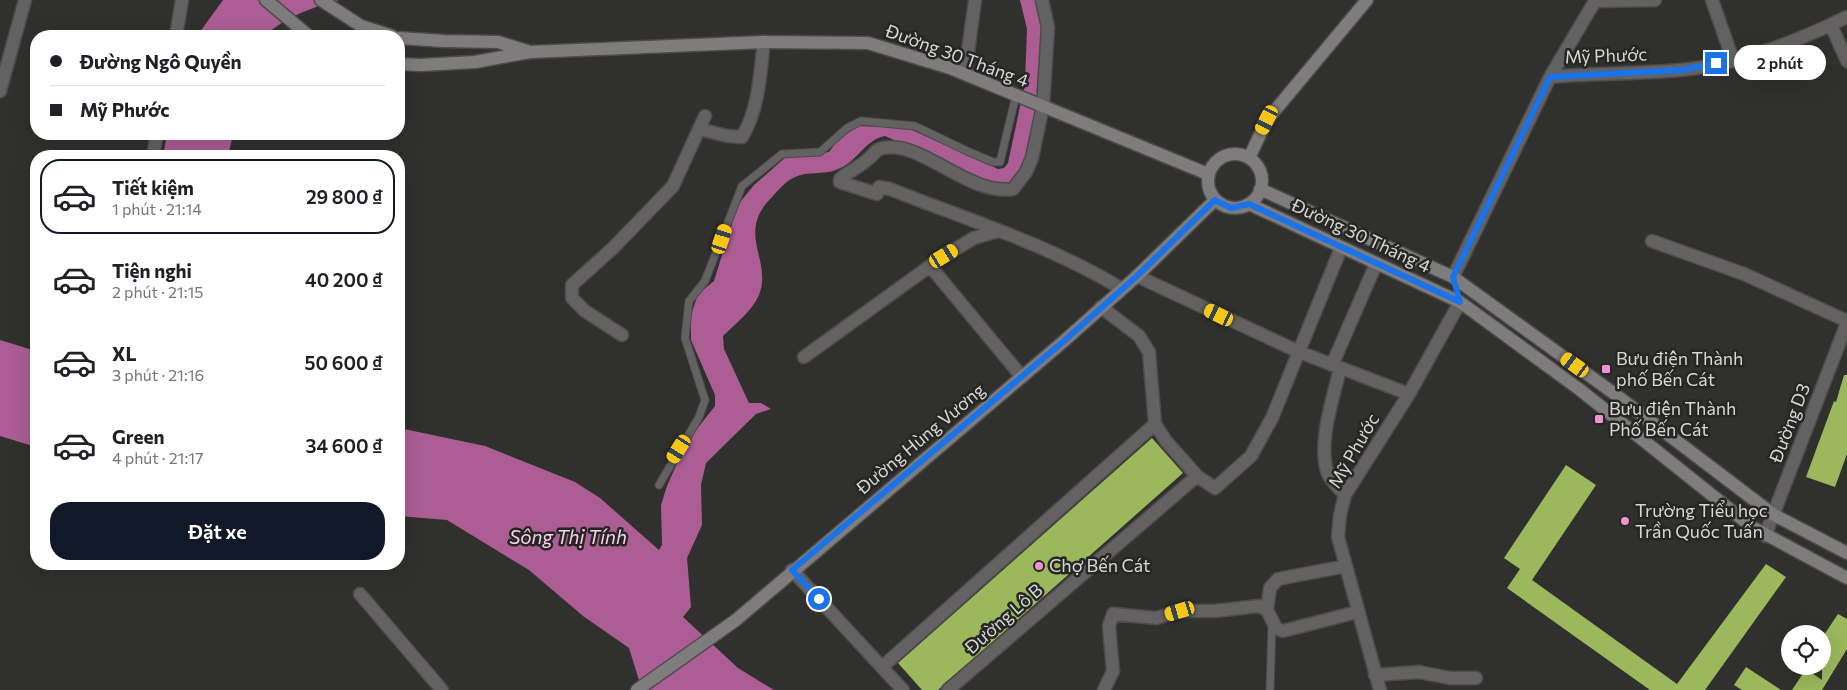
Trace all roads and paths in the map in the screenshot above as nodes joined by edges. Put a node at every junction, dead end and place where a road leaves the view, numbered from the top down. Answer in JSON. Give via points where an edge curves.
{"nodes":[{"id":1,"x":25,"y":0,"type":"edge"},
{"id":2,"x":182,"y":0,"type":"edge"},
{"id":3,"x":266,"y":0,"type":"edge"},
{"id":4,"x":321,"y":0,"type":"edge"},
{"id":5,"x":975,"y":0,"type":"edge"},
{"id":6,"x":1042,"y":0,"type":"edge"},
{"id":7,"x":1367,"y":0,"type":"edge"},
{"id":8,"x":1655,"y":0,"type":"edge"},
{"id":9,"x":1712,"y":0,"type":"edge"},
{"id":10,"x":1847,"y":17,"type":"edge"},
{"id":11,"x":1831,"y":25,"type":"junction"},
{"id":12,"x":177,"y":30,"type":"edge"},
{"id":13,"x":300,"y":30,"type":"edge"},
{"id":14,"x":373,"y":30,"type":"edge"},
{"id":15,"x":405,"y":38,"type":"edge"},
{"id":16,"x":764,"y":42,"type":"junction"},
{"id":17,"x":530,"y":52,"type":"junction"},
{"id":18,"x":1733,"y":60,"type":"junction"},
{"id":19,"x":1847,"y":61,"type":"edge"},
{"id":20,"x":405,"y":64,"type":"edge"},
{"id":21,"x":965,"y":74,"type":"junction"},
{"id":22,"x":1550,"y":77,"type":"junction"},
{"id":23,"x":0,"y":91,"type":"edge"},
{"id":24,"x":1018,"y":96,"type":"junction"},
{"id":25,"x":1042,"y":106,"type":"junction"},
{"id":26,"x":705,"y":116,"type":"dead end"},
{"id":27,"x":699,"y":129,"type":"junction"},
{"id":28,"x":1249,"y":158,"type":"junction"},
{"id":29,"x":1208,"y":174,"type":"junction"},
{"id":30,"x":1260,"y":189,"type":"junction"},
{"id":31,"x":1215,"y":200,"type":"junction"},
{"id":32,"x":1249,"y":204,"type":"junction"},
{"id":33,"x":1296,"y":206,"type":"junction"},
{"id":34,"x":1287,"y":221,"type":"junction"},
{"id":35,"x":998,"y":231,"type":"junction"},
{"id":36,"x":1652,"y":241,"type":"dead end"},
{"id":37,"x":1341,"y":248,"type":"junction"},
{"id":38,"x":1376,"y":264,"type":"junction"},
{"id":39,"x":930,"y":266,"type":"junction"},
{"id":40,"x":1137,"y":276,"type":"junction"},
{"id":41,"x":1453,"y":277,"type":"junction"},
{"id":42,"x":1122,"y":288,"type":"junction"},
{"id":43,"x":1460,"y":302,"type":"junction"},
{"id":44,"x":1101,"y":307,"type":"junction"},
{"id":45,"x":1847,"y":322,"type":"edge"},
{"id":46,"x":622,"y":334,"type":"dead end"},
{"id":47,"x":1298,"y":352,"type":"junction"},
{"id":48,"x":804,"y":358,"type":"dead end"},
{"id":49,"x":1336,"y":367,"type":"junction"},
{"id":50,"x":1590,"y":376,"type":"junction"},
{"id":51,"x":1022,"y":377,"type":"junction"},
{"id":52,"x":1579,"y":388,"type":"junction"},
{"id":53,"x":1409,"y":394,"type":"junction"},
{"id":54,"x":1155,"y":424,"type":"junction"},
{"id":55,"x":1197,"y":476,"type":"junction"},
{"id":56,"x":658,"y":485,"type":"dead end"},
{"id":57,"x":1346,"y":495,"type":"junction"},
{"id":58,"x":1774,"y":515,"type":"junction"},
{"id":59,"x":1765,"y":536,"type":"junction"},
{"id":60,"x":1847,"y":553,"type":"edge"},
{"id":61,"x":1346,"y":566,"type":"junction"},
{"id":62,"x":792,"y":570,"type":"junction"},
{"id":63,"x":1847,"y":578,"type":"edge"},
{"id":64,"x":360,"y":594,"type":"dead end"},
{"id":65,"x":1357,"y":612,"type":"junction"},
{"id":66,"x":1269,"y":614,"type":"junction"},
{"id":67,"x":882,"y":667,"type":"junction"},
{"id":68,"x":1376,"y":675,"type":"junction"},
{"id":69,"x":1476,"y":678,"type":"dead end"},
{"id":70,"x":442,"y":690,"type":"edge"},
{"id":71,"x":637,"y":690,"type":"edge"},
{"id":72,"x":903,"y":690,"type":"edge"},
{"id":73,"x":948,"y":690,"type":"edge"},
{"id":74,"x":1104,"y":690,"type":"edge"},
{"id":75,"x":1270,"y":690,"type":"edge"},
{"id":76,"x":1380,"y":690,"type":"edge"}],
"edges":[{"from":1,"to":23,"type":"street"},
{"from":2,"to":12,"type":"street"},
{"from":3,"to":13,"type":"main road"},
{"from":4,"to":14,"type":"main road","via":[[361,26]]},
{"from":5,"to":21,"type":"street"},
{"from":6,"to":25,"type":"street","via":[[1048,26]]},
{"from":7,"to":28,"type":"main road","via":[[1267,120]]},
{"from":8,"to":22,"type":"street","via":[[1595,1]]},
{"from":9,"to":18,"type":"street"},
{"from":10,"to":11,"type":"street","name":"Mỹ Phước"},
{"from":11,"to":18,"type":"street","name":"Mỹ Phước","via":[[1811,35]]},
{"from":11,"to":19,"type":"street"},
{"from":15,"to":17,"type":"main road","name":"Đường 30 Tháng 4","via":[[498,42]]},
{"from":16,"to":17,"type":"main road","name":"Đường 30 Tháng 4"},
{"from":16,"to":21,"type":"main road","name":"Đường 30 Tháng 4","via":[[868,43]]},
{"from":16,"to":27,"type":"street","via":[[758,93],[742,137]]},
{"from":17,"to":20,"type":"main road","name":"Đường 30 Tháng 4","via":[[475,62]]},
{"from":18,"to":22,"type":"street","name":"Mỹ Phước","via":[[1682,70]]},
{"from":21,"to":24,"type":"main road","name":"Đường 30 Tháng 4"},
{"from":22,"to":41,"type":"street","name":"Mỹ Phước"},
{"from":24,"to":25,"type":"main road","name":"Đường 30 Tháng 4"},
{"from":24,"to":56,"type":"lane","via":[[1000,162],[967,151],[915,126],[861,121],[847,128],[820,152],[782,154],[742,186],[705,281],[689,301],[685,338],[706,400]]},
{"from":25,"to":29,"type":"main road","name":"Đường 30 Tháng 4"},
{"from":25,"to":35,"type":"street","via":[[1032,158],[1014,189],[988,188],[926,158],[884,147],[840,179],[840,182],[877,194],[879,187],[890,190]]},
{"from":26,"to":27,"type":"street"},
{"from":27,"to":46,"type":"street","via":[[673,186],[572,285],[572,298],[584,311]]},
{"from":28,"to":29,"type":"main road","via":[[1224,156]]},
{"from":28,"to":30,"type":"main road","via":[[1260,171]]},
{"from":29,"to":31,"type":"main road","via":[[1210,192]]},
{"from":30,"to":32,"type":"main road"},
{"from":30,"to":33,"type":"main road","name":"Đường 30 Tháng 4"},
{"from":31,"to":32,"type":"main road","via":[[1231,208]]},
{"from":31,"to":40,"type":"main road","name":"Đường Hùng Vương"},
{"from":32,"to":34,"type":"main road","name":"Đường 30 Tháng 4"},
{"from":33,"to":34,"type":"main road"},
{"from":33,"to":41,"type":"main road","name":"Đường 30 Tháng 4"},
{"from":34,"to":37,"type":"main road","name":"Đường 30 Tháng 4"},
{"from":35,"to":39,"type":"street","via":[[974,238]]},
{"from":35,"to":42,"type":"street","via":[[1090,269]]},
{"from":36,"to":45,"type":"street","via":[[1744,274]]},
{"from":37,"to":38,"type":"main road","name":"Đường 30 Tháng 4"},
{"from":37,"to":47,"type":"street"},
{"from":38,"to":43,"type":"main road","name":"Đường 30 Tháng 4"},
{"from":38,"to":49,"type":"street"},
{"from":39,"to":48,"type":"street"},
{"from":39,"to":51,"type":"street"},
{"from":40,"to":42,"type":"main road","name":"Đường Hùng Vương"},
{"from":40,"to":47,"type":"street"},
{"from":41,"to":43,"type":"main road"},
{"from":41,"to":50,"type":"main road","name":"Đường 30 Tháng 4"},
{"from":42,"to":44,"type":"main road","name":"Đường Hùng Vương"},
{"from":43,"to":52,"type":"main road","name":"Đường 30 Tháng 4"},
{"from":43,"to":53,"type":"street","name":"Mỹ Phước"},
{"from":44,"to":51,"type":"main road","name":"Đường Hùng Vương"},
{"from":44,"to":54,"type":"street","via":[[1139,336],[1149,352]]},
{"from":45,"to":58,"type":"street","name":"Đường D3"},
{"from":47,"to":49,"type":"street"},
{"from":47,"to":55,"type":"street","via":[[1272,418],[1251,456],[1215,488]]},
{"from":49,"to":53,"type":"street"},
{"from":49,"to":57,"type":"street","via":[[1324,455],[1329,475]]},
{"from":50,"to":52,"type":"main road"},
{"from":50,"to":58,"type":"main road","name":"Đường 30 Tháng 4"},
{"from":51,"to":62,"type":"main road","name":"Đường Hùng Vương"},
{"from":52,"to":59,"type":"main road","name":"Đường 30 Tháng 4"},
{"from":53,"to":57,"type":"street","name":"Mỹ Phước"},
{"from":54,"to":55,"type":"street"},
{"from":54,"to":67,"type":"street"},
{"from":55,"to":73,"type":"street","name":"Đường Lô B"},
{"from":57,"to":61,"type":"street","name":"Mỹ Phước","via":[[1338,537]]},
{"from":58,"to":59,"type":"street","name":"Đường D3"},
{"from":58,"to":60,"type":"main road","name":"Đường 30 Tháng 4"},
{"from":59,"to":63,"type":"main road","name":"Đường 30 Tháng 4"},
{"from":61,"to":65,"type":"street","name":"Mỹ Phước"},
{"from":61,"to":66,"type":"street","via":[[1278,580],[1270,588]]},
{"from":62,"to":67,"type":"street"},
{"from":62,"to":71,"type":"main road","name":"Đường Hùng Vương","via":[[736,620]]},
{"from":64,"to":70,"type":"street"},
{"from":65,"to":66,"type":"street","via":[[1290,630],[1280,630]]},
{"from":65,"to":68,"type":"street","name":"Mỹ Phước"},
{"from":66,"to":74,"type":"street","via":[[1259,606],[1180,611],[1156,618],[1113,614],[1109,626],[1113,671]]},
{"from":66,"to":75,"type":"lane"},
{"from":67,"to":72,"type":"street"},
{"from":68,"to":69,"type":"street","via":[[1419,672],[1450,678]]},
{"from":68,"to":76,"type":"street","name":"Mỹ Phước"}]}
